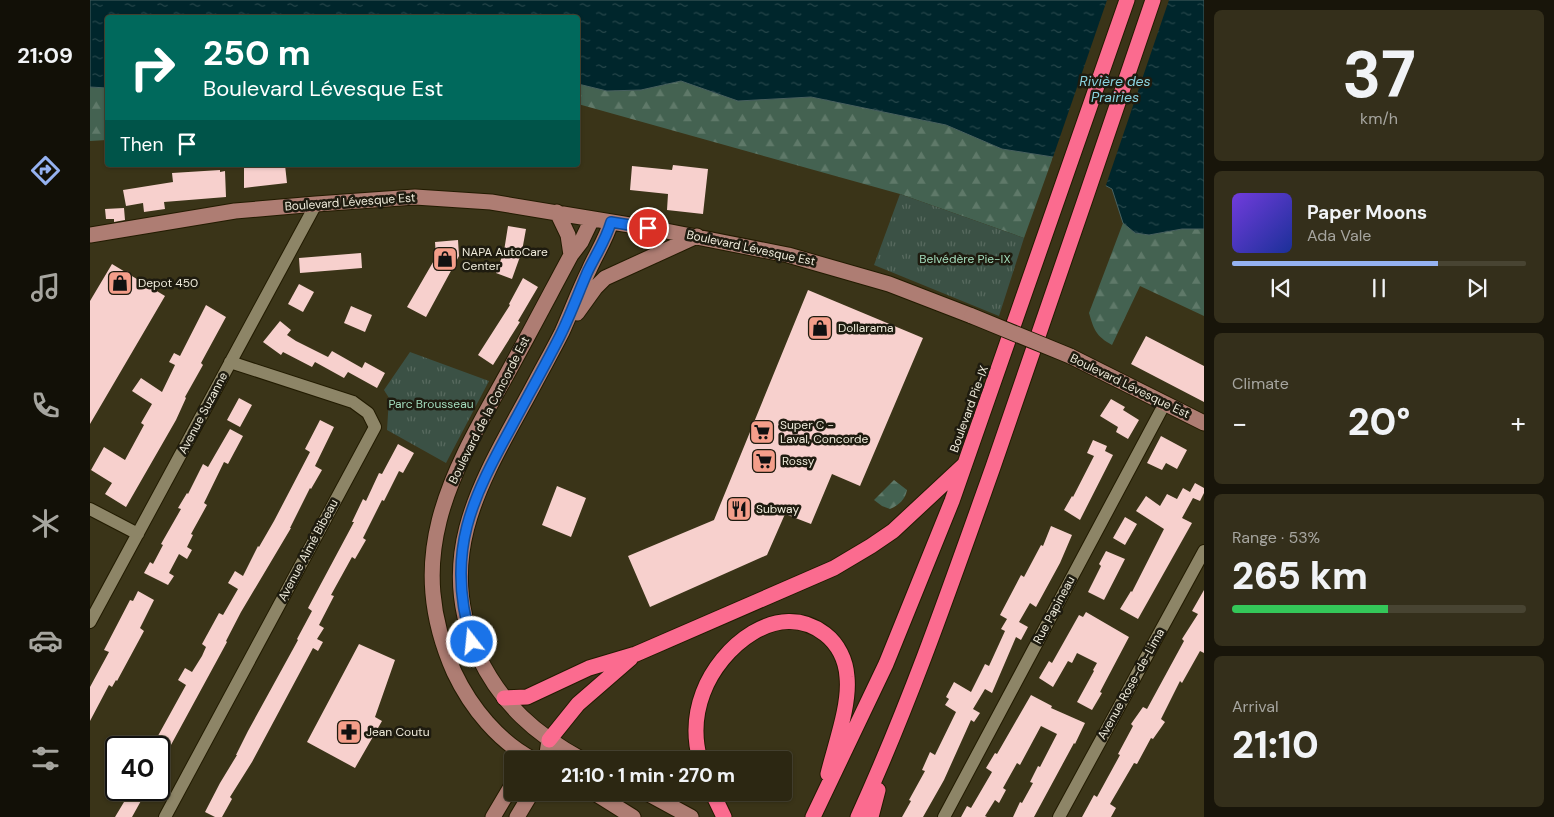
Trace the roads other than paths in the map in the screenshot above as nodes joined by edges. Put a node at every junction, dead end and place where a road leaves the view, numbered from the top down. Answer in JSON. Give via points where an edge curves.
{"nodes":[{"id":1,"x":1127,"y":0,"type":"edge"},
{"id":2,"x":1153,"y":0,"type":"edge"},
{"id":3,"x":316,"y":204,"type":"junction"},
{"id":4,"x":557,"y":212,"type":"junction"},
{"id":5,"x":592,"y":219,"type":"junction"},
{"id":6,"x":611,"y":222,"type":"junction"},
{"id":7,"x":90,"y":235,"type":"edge"},
{"id":8,"x":697,"y":236,"type":"junction"},
{"id":9,"x":571,"y":256,"type":"junction"},
{"id":10,"x":561,"y":335,"type":"junction"},
{"id":11,"x":230,"y":362,"type":"junction"},
{"id":12,"x":1165,"y":403,"type":"junction"},
{"id":13,"x":1204,"y":423,"type":"edge"},
{"id":14,"x":966,"y":463,"type":"junction"},
{"id":15,"x":90,"y":509,"type":"edge"},
{"id":16,"x":138,"y":534,"type":"junction"},
{"id":17,"x":1204,"y":550,"type":"edge"},
{"id":18,"x":90,"y":622,"type":"edge"},
{"id":19,"x":636,"y":654,"type":"junction"},
{"id":20,"x":504,"y":698,"type":"junction"},
{"id":21,"x":549,"y":740,"type":"junction"},
{"id":22,"x":889,"y":747,"type":"junction"},
{"id":23,"x":517,"y":751,"type":"edge"},
{"id":24,"x":539,"y":751,"type":"edge"},
{"id":25,"x":547,"y":751,"type":"edge"},
{"id":26,"x":568,"y":751,"type":"edge"},
{"id":27,"x":698,"y":751,"type":"edge"},
{"id":28,"x":504,"y":798,"type":"edge"},
{"id":29,"x":527,"y":801,"type":"edge"},
{"id":30,"x":607,"y":801,"type":"edge"},
{"id":31,"x":662,"y":801,"type":"edge"},
{"id":32,"x":716,"y":801,"type":"edge"},
{"id":33,"x":817,"y":811,"type":"edge"},
{"id":34,"x":165,"y":817,"type":"edge"},
{"id":35,"x":492,"y":817,"type":"edge"},
{"id":36,"x":517,"y":817,"type":"edge"},
{"id":37,"x":632,"y":817,"type":"edge"},
{"id":38,"x":691,"y":817,"type":"edge"},
{"id":39,"x":724,"y":817,"type":"edge"},
{"id":40,"x":858,"y":817,"type":"edge"},
{"id":41,"x":871,"y":817,"type":"edge"},
{"id":42,"x":944,"y":817,"type":"edge"},
{"id":43,"x":1059,"y":817,"type":"edge"}],
"edges":[{"from":1,"to":14,"type":"highway","name":"Boulevard Pie-IX"},
{"from":2,"to":22,"type":"highway","via":[[930,644]]},
{"from":3,"to":4,"type":"street","name":"Boulevard Lévesque Est","via":[[415,197],[491,202]]},
{"from":3,"to":7,"type":"street","name":"Boulevard Lévesque Est","via":[[235,211]]},
{"from":3,"to":11,"type":"street","name":"Avenue Suzanne"},
{"from":4,"to":5,"type":"street","name":"Boulevard Lévesque Est"},
{"from":4,"to":9,"type":"street","via":[[568,235]]},
{"from":5,"to":6,"type":"street","name":"Boulevard Lévesque Est"},
{"from":5,"to":9,"type":"street","name":"Boulevard de la Concorde Est"},
{"from":6,"to":8,"type":"street","name":"Boulevard Lévesque Est"},
{"from":6,"to":10,"type":"street"},
{"from":8,"to":10,"type":"street","via":[[605,278]]},
{"from":8,"to":12,"type":"street","name":"Boulevard Lévesque Est","bridge":true,"via":[[788,255],[924,296],[1070,356]]},
{"from":9,"to":23,"type":"street","name":"Boulevard de la Concorde Est","via":[[490,403],[450,485],[438,522],[432,561],[437,620],[456,676],[492,727]]},
{"from":10,"to":20,"type":"street","via":[[478,494],[463,539],[460,578],[466,620],[472,642]]},
{"from":11,"to":16,"type":"street","name":"Avenue Suzanne"},
{"from":11,"to":34,"type":"street","name":"Avenue Aimé Bibeau","via":[[353,402],[368,413],[375,428]]},
{"from":12,"to":13,"type":"street","name":"Boulevard Lévesque Est"},
{"from":12,"to":42,"type":"street","name":"Rue Papineau"},
{"from":14,"to":19,"type":"highway","via":[[898,526],[852,558]]},
{"from":14,"to":33,"type":"highway","name":"Boulevard Pie-IX","via":[[906,617]]},
{"from":15,"to":16,"type":"street"},
{"from":16,"to":18,"type":"street","name":"Avenue Suzanne"},
{"from":17,"to":43,"type":"street","name":"Avenue Rose-de-Lima"},
{"from":19,"to":20,"type":"highway","via":[[589,668],[527,696]]},
{"from":19,"to":21,"type":"highway","via":[[578,704]]},
{"from":20,"to":21,"type":"street"},
{"from":21,"to":24,"type":"street"},
{"from":21,"to":25,"type":"street"},
{"from":21,"to":26,"type":"street"},
{"from":22,"to":40,"type":"highway"},
{"from":22,"to":41,"type":"highway"},
{"from":27,"to":33,"type":"highway","via":[[698,708],[709,678],[723,658],[742,640],[762,628],[789,622],[813,627],[830,638],[838,648],[847,677],[845,706]]},
{"from":28,"to":35,"type":"street"},
{"from":29,"to":36,"type":"street"},
{"from":30,"to":37,"type":"street"},
{"from":31,"to":38,"type":"street"},
{"from":32,"to":39,"type":"highway"}]}
